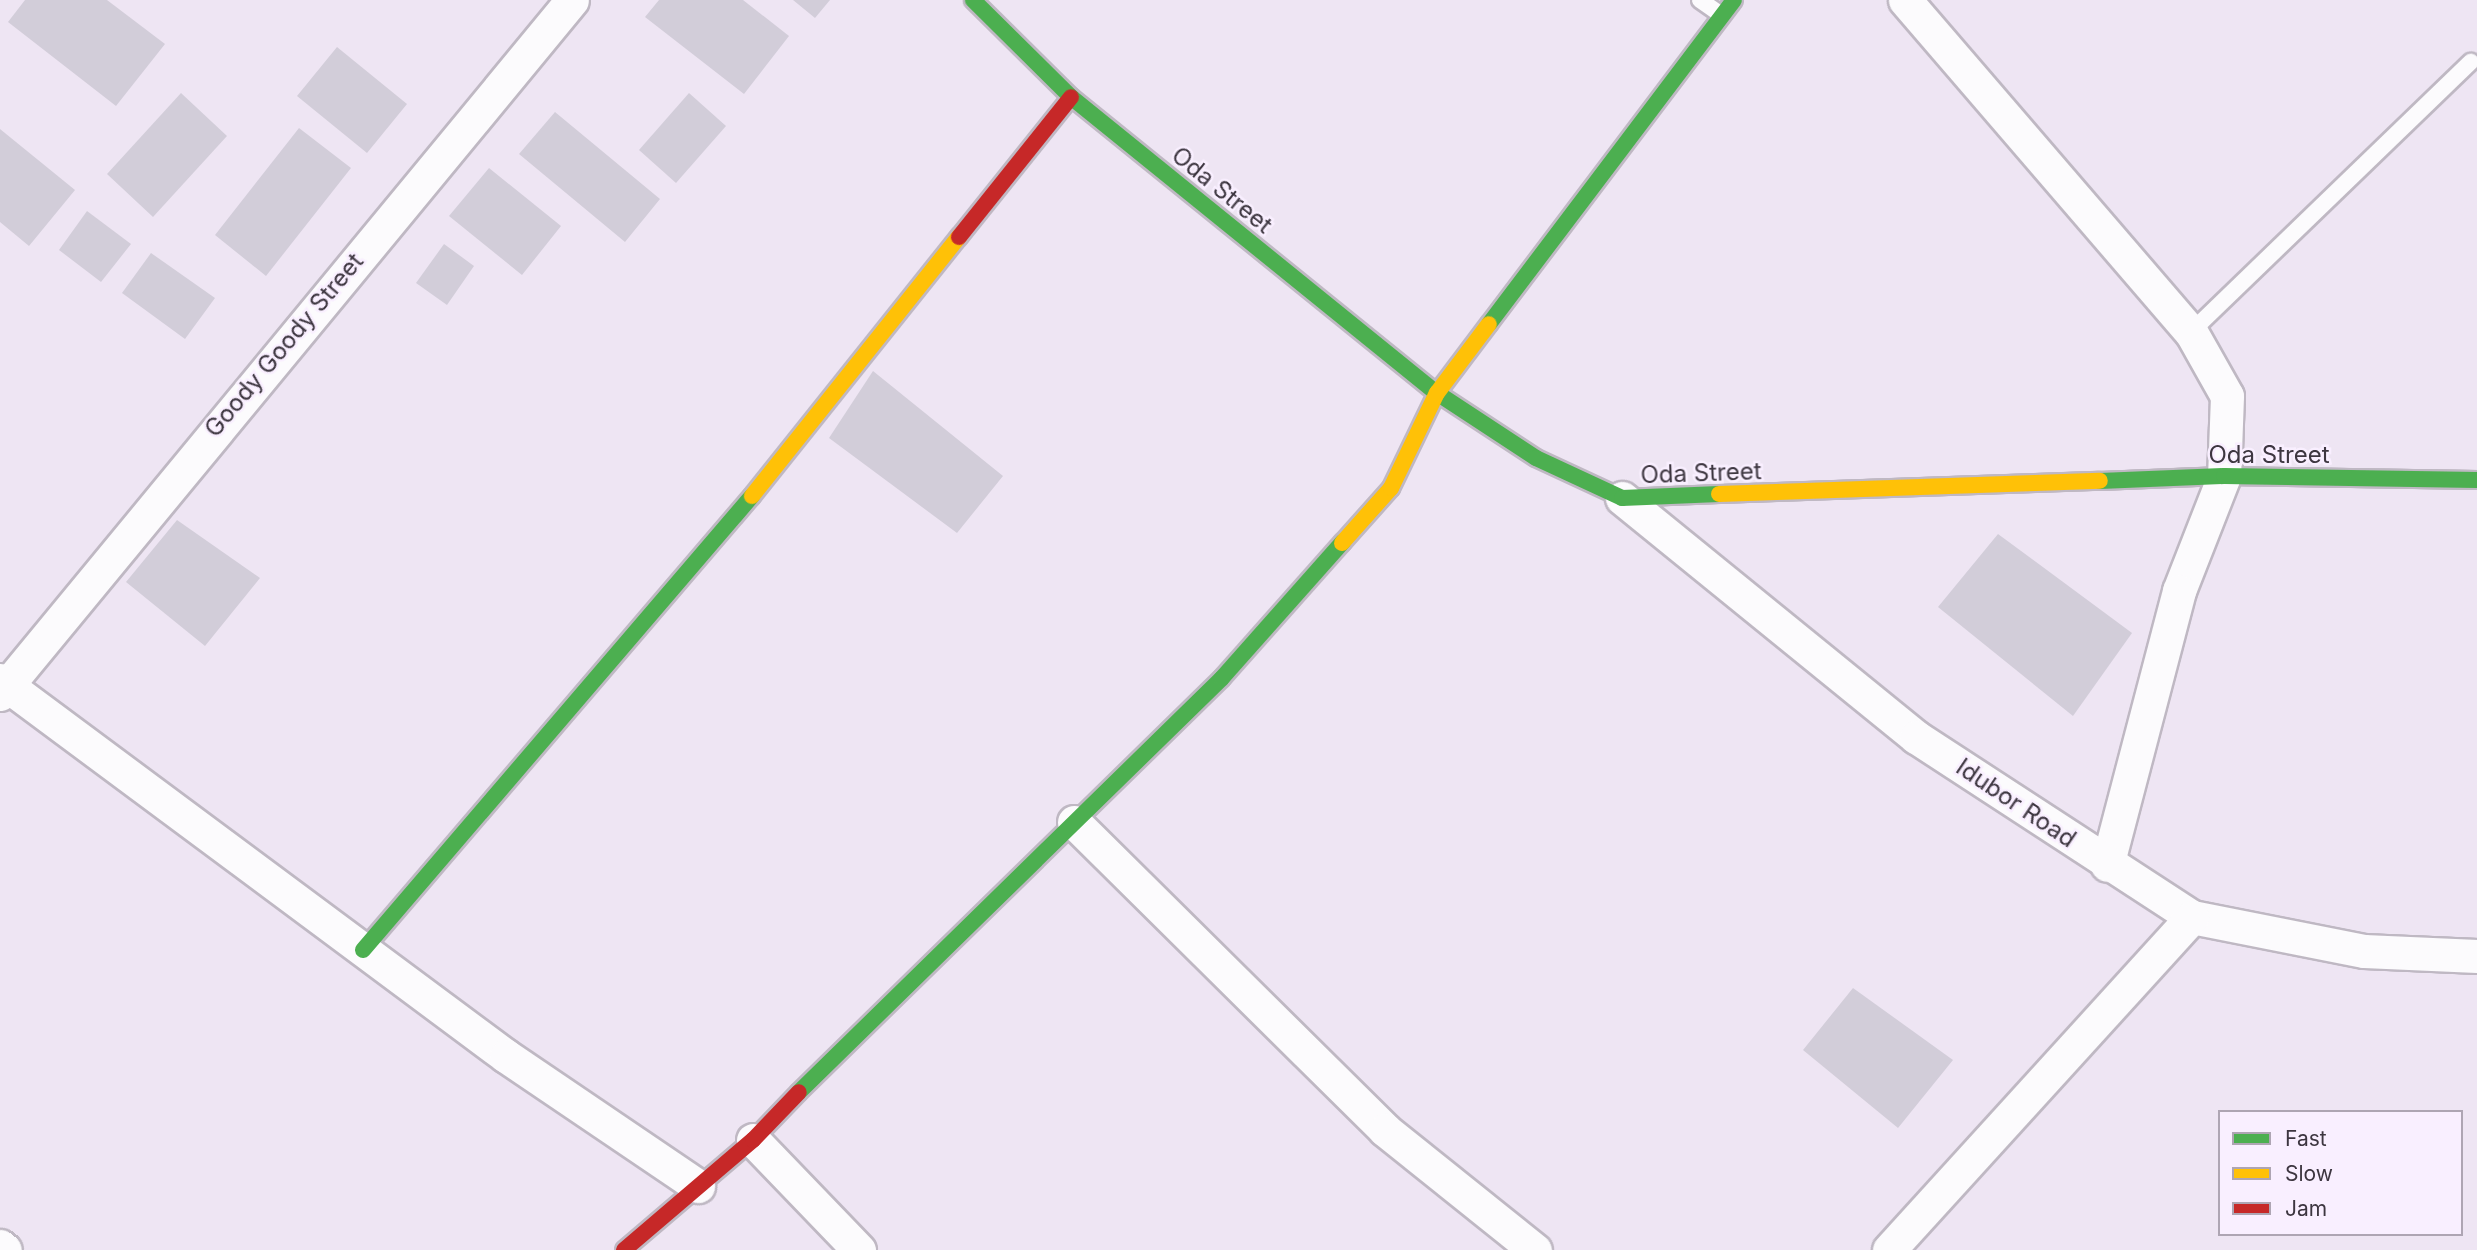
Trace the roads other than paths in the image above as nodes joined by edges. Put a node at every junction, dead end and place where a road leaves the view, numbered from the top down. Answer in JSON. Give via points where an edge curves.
{"nodes":[{"id":1,"x":572,"y":0,"type":"edge"},
{"id":2,"x":973,"y":0,"type":"edge"},
{"id":3,"x":1700,"y":0,"type":"edge"},
{"id":4,"x":1734,"y":0,"type":"edge"},
{"id":5,"x":1905,"y":0,"type":"edge"},
{"id":6,"x":1720,"y":14,"type":"junction"},
{"id":7,"x":2471,"y":62,"type":"dead end"},
{"id":8,"x":1071,"y":97,"type":"junction"},
{"id":9,"x":2191,"y":332,"type":"junction"},
{"id":10,"x":1437,"y":393,"type":"junction"},
{"id":11,"x":2224,"y":476,"type":"junction"},
{"id":12,"x":2477,"y":480,"type":"edge"},
{"id":13,"x":1622,"y":498,"type":"junction"},
{"id":14,"x":2,"y":686,"type":"edge"},
{"id":15,"x":1074,"y":822,"type":"junction"},
{"id":16,"x":2107,"y":865,"type":"junction"},
{"id":17,"x":2192,"y":917,"type":"junction"},
{"id":18,"x":363,"y":950,"type":"junction"},
{"id":19,"x":2477,"y":956,"type":"edge"},
{"id":20,"x":753,"y":1140,"type":"junction"},
{"id":21,"x":698,"y":1186,"type":"junction"},
{"id":22,"x":0,"y":1246,"type":"edge"},
{"id":23,"x":5,"y":1250,"type":"edge"},
{"id":24,"x":624,"y":1250,"type":"edge"},
{"id":25,"x":859,"y":1250,"type":"edge"},
{"id":26,"x":1535,"y":1250,"type":"edge"},
{"id":27,"x":1889,"y":1250,"type":"edge"}],
"edges":[{"from":1,"to":14,"type":"street","name":"Goody Goody Street"},
{"from":2,"to":8,"type":"street","name":"Oda Street"},
{"from":3,"to":6,"type":"lane"},
{"from":4,"to":6,"type":"street"},
{"from":5,"to":9,"type":"street"},
{"from":6,"to":10,"type":"street"},
{"from":7,"to":9,"type":"lane"},
{"from":8,"to":10,"type":"street","name":"Oda Street"},
{"from":8,"to":18,"type":"street","via":[[744,506]]},
{"from":9,"to":11,"type":"street","via":[[2227,396]]},
{"from":10,"to":13,"type":"street","name":"Oda Street","via":[[1536,458]]},
{"from":10,"to":15,"type":"street","via":[[1391,488],[1222,678]]},
{"from":11,"to":12,"type":"street","name":"Oda Street"},
{"from":11,"to":13,"type":"street","name":"Oda Street"},
{"from":11,"to":16,"type":"street","via":[[2179,591]]},
{"from":13,"to":16,"type":"street","name":"Idubor Road","via":[[1916,737]]},
{"from":14,"to":18,"type":"street"},
{"from":15,"to":20,"type":"street"},
{"from":15,"to":26,"type":"street","via":[[1385,1130]]},
{"from":16,"to":17,"type":"street","name":"Idubor Road"},
{"from":17,"to":19,"type":"street","name":"Idubor Road","via":[[2364,951]]},
{"from":17,"to":27,"type":"street"},
{"from":18,"to":21,"type":"street","via":[[506,1056]]},
{"from":20,"to":21,"type":"street"},
{"from":20,"to":25,"type":"street"},
{"from":21,"to":24,"type":"street"},
{"from":22,"to":23,"type":"street"}]}
